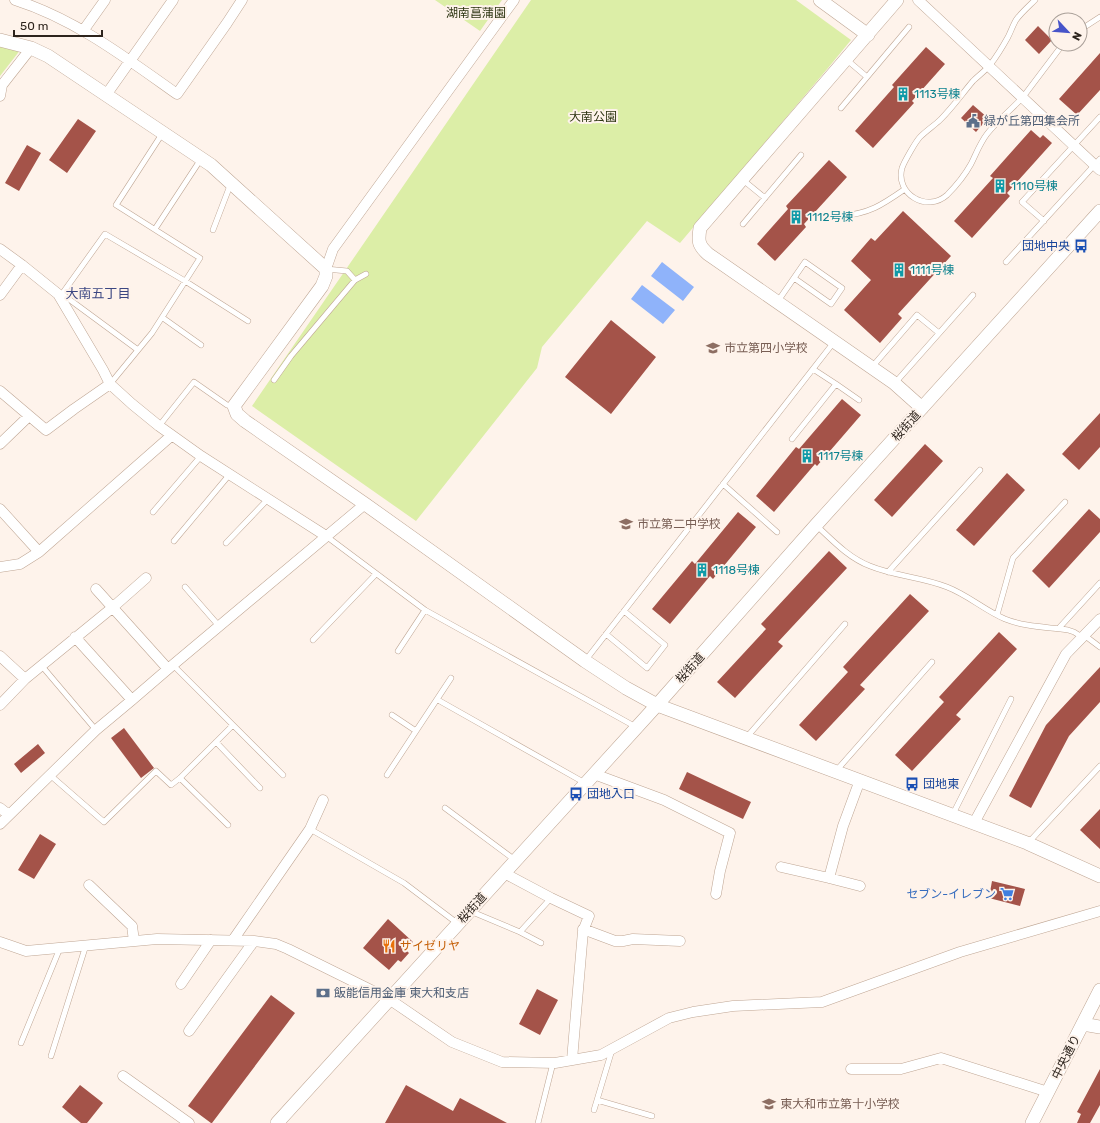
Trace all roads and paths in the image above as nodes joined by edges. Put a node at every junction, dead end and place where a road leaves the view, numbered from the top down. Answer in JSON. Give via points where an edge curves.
{"nodes":[{"id":1,"x":15,"y":0,"type":"edge"},
{"id":2,"x":105,"y":0,"type":"edge"},
{"id":3,"x":173,"y":0,"type":"edge"},
{"id":4,"x":242,"y":0,"type":"edge"},
{"id":5,"x":514,"y":0,"type":"edge"},
{"id":6,"x":820,"y":0,"type":"edge"},
{"id":7,"x":897,"y":0,"type":"edge"},
{"id":8,"x":918,"y":0,"type":"edge"},
{"id":9,"x":1035,"y":0,"type":"edge"},
{"id":10,"x":36,"y":3,"type":"edge"},
{"id":11,"x":1100,"y":17,"type":"edge"},
{"id":12,"x":1088,"y":25,"type":"edge"},
{"id":13,"x":909,"y":28,"type":"dead end"},
{"id":14,"x":83,"y":31,"type":"junction"},
{"id":15,"x":868,"y":36,"type":"junction"},
{"id":16,"x":0,"y":40,"type":"edge"},
{"id":17,"x":31,"y":48,"type":"junction"},
{"id":18,"x":1057,"y":52,"type":"edge"},
{"id":19,"x":846,"y":59,"type":"junction"},
{"id":20,"x":130,"y":61,"type":"junction"},
{"id":21,"x":990,"y":66,"type":"junction"},
{"id":22,"x":867,"y":77,"type":"junction"},
{"id":23,"x":106,"y":95,"type":"junction"},
{"id":24,"x":0,"y":96,"type":"edge"},
{"id":25,"x":1023,"y":98,"type":"junction"},
{"id":26,"x":841,"y":108,"type":"dead end"},
{"id":27,"x":1100,"y":117,"type":"edge"},
{"id":28,"x":163,"y":133,"type":"junction"},
{"id":29,"x":1074,"y":146,"type":"junction"},
{"id":30,"x":801,"y":155,"type":"dead end"},
{"id":31,"x":201,"y":158,"type":"junction"},
{"id":32,"x":1098,"y":165,"type":"edge"},
{"id":33,"x":742,"y":179,"type":"junction"},
{"id":34,"x":231,"y":182,"type":"junction"},
{"id":35,"x":906,"y":189,"type":"junction"},
{"id":36,"x":765,"y":198,"type":"junction"},
{"id":37,"x":1100,"y":211,"type":"edge"},
{"id":38,"x":840,"y":216,"type":"dead end"},
{"id":39,"x":1044,"y":221,"type":"junction"},
{"id":40,"x":743,"y":224,"type":"dead end"},
{"id":41,"x":155,"y":229,"type":"junction"},
{"id":42,"x":213,"y":230,"type":"dead end"},
{"id":43,"x":0,"y":249,"type":"edge"},
{"id":44,"x":1006,"y":262,"type":"dead end"},
{"id":45,"x":22,"y":265,"type":"junction"},
{"id":46,"x":326,"y":269,"type":"junction"},
{"id":47,"x":366,"y":274,"type":"dead end"},
{"id":48,"x":794,"y":278,"type":"junction"},
{"id":49,"x":355,"y":280,"type":"junction"},
{"id":50,"x":185,"y":281,"type":"junction"},
{"id":51,"x":60,"y":294,"type":"junction"},
{"id":52,"x":0,"y":295,"type":"edge"},
{"id":53,"x":973,"y":295,"type":"dead end"},
{"id":54,"x":777,"y":302,"type":"junction"},
{"id":55,"x":162,"y":318,"type":"junction"},
{"id":56,"x":248,"y":321,"type":"dead end"},
{"id":57,"x":939,"y":333,"type":"junction"},
{"id":58,"x":834,"y":341,"type":"junction"},
{"id":59,"x":201,"y":346,"type":"dead end"},
{"id":60,"x":138,"y":350,"type":"junction"},
{"id":61,"x":872,"y":368,"type":"junction"},
{"id":62,"x":813,"y":369,"type":"junction"},
{"id":63,"x":274,"y":380,"type":"dead end"},
{"id":64,"x":894,"y":383,"type":"junction"},
{"id":65,"x":110,"y":384,"type":"junction"},
{"id":66,"x":836,"y":384,"type":"junction"},
{"id":67,"x":0,"y":391,"type":"edge"},
{"id":68,"x":859,"y":400,"type":"dead end"},
{"id":69,"x":234,"y":406,"type":"junction"},
{"id":70,"x":922,"y":408,"type":"junction"},
{"id":71,"x":29,"y":416,"type":"junction"},
{"id":72,"x":159,"y":426,"type":"junction"},
{"id":73,"x":171,"y":436,"type":"junction"},
{"id":74,"x":792,"y":439,"type":"dead end"},
{"id":75,"x":0,"y":444,"type":"edge"},
{"id":76,"x":200,"y":456,"type":"junction"},
{"id":77,"x":980,"y":470,"type":"dead end"},
{"id":78,"x":230,"y":474,"type":"junction"},
{"id":79,"x":723,"y":484,"type":"junction"},
{"id":80,"x":268,"y":499,"type":"junction"},
{"id":81,"x":1065,"y":502,"type":"dead end"},
{"id":82,"x":365,"y":504,"type":"junction"},
{"id":83,"x":0,"y":509,"type":"edge"},
{"id":84,"x":153,"y":512,"type":"dead end"},
{"id":85,"x":816,"y":525,"type":"junction"},
{"id":86,"x":777,"y":532,"type":"dead end"},
{"id":87,"x":326,"y":536,"type":"junction"},
{"id":88,"x":174,"y":541,"type":"dead end"},
{"id":89,"x":226,"y":543,"type":"dead end"},
{"id":90,"x":40,"y":552,"type":"junction"},
{"id":91,"x":0,"y":567,"type":"edge"},
{"id":92,"x":888,"y":572,"type":"junction"},
{"id":93,"x":376,"y":574,"type":"junction"},
{"id":94,"x":146,"y":578,"type":"dead end"},
{"id":95,"x":1100,"y":583,"type":"edge"},
{"id":96,"x":185,"y":587,"type":"dead end"},
{"id":97,"x":96,"y":588,"type":"dead end"},
{"id":98,"x":112,"y":608,"type":"junction"},
{"id":99,"x":425,"y":610,"type":"junction"},
{"id":100,"x":624,"y":611,"type":"junction"},
{"id":101,"x":996,"y":615,"type":"junction"},
{"id":102,"x":1100,"y":619,"type":"edge"},
{"id":103,"x":845,"y":624,"type":"dead end"},
{"id":104,"x":219,"y":626,"type":"junction"},
{"id":105,"x":1059,"y":628,"type":"junction"},
{"id":106,"x":606,"y":634,"type":"junction"},
{"id":107,"x":1083,"y":636,"type":"junction"},
{"id":108,"x":75,"y":638,"type":"junction"},
{"id":109,"x":313,"y":640,"type":"dead end"},
{"id":110,"x":1100,"y":647,"type":"edge"},
{"id":111,"x":398,"y":651,"type":"dead end"},
{"id":112,"x":0,"y":656,"type":"edge"},
{"id":113,"x":585,"y":661,"type":"junction"},
{"id":114,"x":932,"y":662,"type":"dead end"},
{"id":115,"x":41,"y":665,"type":"junction"},
{"id":116,"x":170,"y":667,"type":"junction"},
{"id":117,"x":451,"y":678,"type":"dead end"},
{"id":118,"x":25,"y":679,"type":"junction"},
{"id":119,"x":1011,"y":699,"type":"dead end"},
{"id":120,"x":132,"y":700,"type":"junction"},
{"id":121,"x":438,"y":700,"type":"junction"},
{"id":122,"x":0,"y":705,"type":"edge"},
{"id":123,"x":657,"y":705,"type":"junction"},
{"id":124,"x":392,"y":715,"type":"dead end"},
{"id":125,"x":232,"y":724,"type":"junction"},
{"id":126,"x":637,"y":727,"type":"junction"},
{"id":127,"x":96,"y":730,"type":"junction"},
{"id":128,"x":416,"y":731,"type":"junction"},
{"id":129,"x":746,"y":738,"type":"junction"},
{"id":130,"x":216,"y":742,"type":"junction"},
{"id":131,"x":1100,"y":766,"type":"edge"},
{"id":132,"x":836,"y":771,"type":"junction"},
{"id":133,"x":50,"y":774,"type":"junction"},
{"id":134,"x":283,"y":775,"type":"dead end"},
{"id":135,"x":387,"y":775,"type":"dead end"},
{"id":136,"x":180,"y":778,"type":"junction"},
{"id":137,"x":590,"y":779,"type":"junction"},
{"id":138,"x":860,"y":780,"type":"junction"},
{"id":139,"x":260,"y":788,"type":"dead end"},
{"id":140,"x":323,"y":800,"type":"dead end"},
{"id":141,"x":0,"y":808,"type":"edge"},
{"id":142,"x":445,"y":808,"type":"dead end"},
{"id":143,"x":9,"y":815,"type":"junction"},
{"id":144,"x":953,"y":815,"type":"junction"},
{"id":145,"x":974,"y":823,"type":"junction"},
{"id":146,"x":0,"y":824,"type":"edge"},
{"id":147,"x":228,"y":825,"type":"dead end"},
{"id":148,"x":310,"y":829,"type":"junction"},
{"id":149,"x":1027,"y":843,"type":"junction"},
{"id":150,"x":515,"y":860,"type":"junction"},
{"id":151,"x":781,"y":867,"type":"dead end"},
{"id":152,"x":504,"y":873,"type":"junction"},
{"id":153,"x":1098,"y":873,"type":"edge"},
{"id":154,"x":829,"y":878,"type":"junction"},
{"id":155,"x":89,"y":885,"type":"dead end"},
{"id":156,"x":860,"y":886,"type":"dead end"},
{"id":157,"x":716,"y":894,"type":"dead end"},
{"id":158,"x":551,"y":898,"type":"junction"},
{"id":159,"x":469,"y":911,"type":"junction"},
{"id":160,"x":1100,"y":911,"type":"edge"},
{"id":161,"x":458,"y":923,"type":"junction"},
{"id":162,"x":583,"y":929,"type":"junction"},
{"id":163,"x":520,"y":932,"type":"junction"},
{"id":164,"x":211,"y":940,"type":"junction"},
{"id":165,"x":233,"y":940,"type":"junction"},
{"id":166,"x":134,"y":941,"type":"junction"},
{"id":167,"x":254,"y":941,"type":"junction"},
{"id":168,"x":680,"y":941,"type":"dead end"},
{"id":169,"x":541,"y":944,"type":"dead end"},
{"id":170,"x":2,"y":946,"type":"edge"},
{"id":171,"x":86,"y":946,"type":"junction"},
{"id":172,"x":60,"y":948,"type":"junction"},
{"id":173,"x":181,"y":984,"type":"dead end"},
{"id":174,"x":1100,"y":990,"type":"edge"},
{"id":175,"x":389,"y":999,"type":"junction"},
{"id":176,"x":1082,"y":1024,"type":"junction"},
{"id":177,"x":1100,"y":1027,"type":"edge"},
{"id":178,"x":189,"y":1031,"type":"dead end"},
{"id":179,"x":21,"y":1043,"type":"dead end"},
{"id":180,"x":612,"y":1048,"type":"junction"},
{"id":181,"x":51,"y":1056,"type":"dead end"},
{"id":182,"x":572,"y":1060,"type":"junction"},
{"id":183,"x":553,"y":1063,"type":"junction"},
{"id":184,"x":850,"y":1068,"type":"dead end"},
{"id":185,"x":123,"y":1076,"type":"dead end"},
{"id":186,"x":1048,"y":1092,"type":"junction"},
{"id":187,"x":597,"y":1100,"type":"junction"},
{"id":188,"x":594,"y":1110,"type":"dead end"},
{"id":189,"x":652,"y":1116,"type":"dead end"},
{"id":190,"x":189,"y":1123,"type":"edge"},
{"id":191,"x":277,"y":1123,"type":"edge"},
{"id":192,"x":538,"y":1123,"type":"edge"},
{"id":193,"x":1032,"y":1123,"type":"edge"}],
"edges":[{"from":1,"to":10,"type":"street"},
{"from":2,"to":14,"type":"street"},
{"from":3,"to":20,"type":"street"},
{"from":4,"to":20,"type":"street","via":[[177,94]]},
{"from":5,"to":46,"type":"street","via":[[333,250]]},
{"from":6,"to":15,"type":"street"},
{"from":7,"to":15,"type":"street"},
{"from":8,"to":21,"type":"street"},
{"from":9,"to":21,"type":"lane","via":[[1016,20]]},
{"from":10,"to":14,"type":"street"},
{"from":11,"to":12,"type":"lane"},
{"from":13,"to":22,"type":"lane"},
{"from":14,"to":20,"type":"street"},
{"from":15,"to":19,"type":"street"},
{"from":16,"to":17,"type":"street"},
{"from":17,"to":23,"type":"street","via":[[48,56]]},
{"from":17,"to":24,"type":"street","via":[[2,85]]},
{"from":18,"to":25,"type":"lane"},
{"from":19,"to":22,"type":"lane"},
{"from":19,"to":33,"type":"street"},
{"from":20,"to":23,"type":"street"},
{"from":21,"to":25,"type":"street"},
{"from":21,"to":35,"type":"lane","via":[[973,81],[943,117],[919,138],[902,169],[902,181]]},
{"from":22,"to":26,"type":"lane"},
{"from":23,"to":28,"type":"street"},
{"from":25,"to":29,"type":"street"},
{"from":25,"to":35,"type":"lane","via":[[986,135],[970,165],[946,195],[938,200],[923,202],[915,199]]},
{"from":27,"to":29,"type":"lane"},
{"from":28,"to":31,"type":"street"},
{"from":28,"to":41,"type":"lane","via":[[116,205]]},
{"from":29,"to":32,"type":"street"},
{"from":29,"to":39,"type":"lane","via":[[1022,202]]},
{"from":30,"to":36,"type":"lane"},
{"from":31,"to":34,"type":"street"},
{"from":31,"to":41,"type":"lane"},
{"from":32,"to":39,"type":"lane"},
{"from":33,"to":36,"type":"lane"},
{"from":33,"to":54,"type":"street","via":[[700,228],[698,239],[708,254]]},
{"from":34,"to":42,"type":"lane"},
{"from":34,"to":46,"type":"street"},
{"from":35,"to":38,"type":"lane","via":[[871,210],[856,215]]},
{"from":36,"to":40,"type":"lane"},
{"from":37,"to":70,"type":"street","name":"桜街道"},
{"from":39,"to":44,"type":"lane"},
{"from":41,"to":50,"type":"lane","via":[[200,258]]},
{"from":43,"to":45,"type":"street"},
{"from":45,"to":51,"type":"street"},
{"from":45,"to":52,"type":"street"},
{"from":46,"to":49,"type":"lane","via":[[347,272]]},
{"from":46,"to":69,"type":"street","via":[[322,286]]},
{"from":47,"to":49,"type":"lane"},
{"from":48,"to":48,"type":"lane","via":[[831,304],[842,288],[805,262]]},
{"from":48,"to":54,"type":"lane"},
{"from":49,"to":63,"type":"lane"},
{"from":50,"to":51,"type":"lane","via":[[105,234]]},
{"from":50,"to":55,"type":"lane"},
{"from":50,"to":56,"type":"lane"},
{"from":51,"to":60,"type":"lane"},
{"from":51,"to":65,"type":"street"},
{"from":53,"to":57,"type":"lane"},
{"from":54,"to":58,"type":"street"},
{"from":55,"to":59,"type":"lane"},
{"from":55,"to":60,"type":"lane"},
{"from":57,"to":61,"type":"lane","via":[[917,315]]},
{"from":57,"to":64,"type":"lane"},
{"from":58,"to":61,"type":"street"},
{"from":58,"to":62,"type":"lane"},
{"from":60,"to":65,"type":"lane"},
{"from":61,"to":64,"type":"street"},
{"from":62,"to":66,"type":"lane"},
{"from":62,"to":79,"type":"lane"},
{"from":64,"to":70,"type":"street"},
{"from":65,"to":71,"type":"street","via":[[46,430]]},
{"from":65,"to":72,"type":"street"},
{"from":66,"to":68,"type":"lane"},
{"from":66,"to":74,"type":"lane"},
{"from":67,"to":71,"type":"street"},
{"from":69,"to":72,"type":"lane","via":[[227,405],[194,382]]},
{"from":69,"to":82,"type":"street","via":[[237,414],[245,421]]},
{"from":70,"to":85,"type":"street","name":"桜街道"},
{"from":71,"to":75,"type":"street"},
{"from":72,"to":73,"type":"street"},
{"from":73,"to":76,"type":"street"},
{"from":73,"to":90,"type":"street"},
{"from":76,"to":78,"type":"street"},
{"from":76,"to":84,"type":"lane"},
{"from":77,"to":92,"type":"lane"},
{"from":78,"to":80,"type":"street"},
{"from":78,"to":88,"type":"lane"},
{"from":79,"to":86,"type":"lane"},
{"from":79,"to":100,"type":"lane"},
{"from":80,"to":87,"type":"street"},
{"from":80,"to":89,"type":"lane"},
{"from":81,"to":101,"type":"lane","via":[[1013,558]]},
{"from":82,"to":87,"type":"street"},
{"from":82,"to":113,"type":"street"},
{"from":83,"to":90,"type":"street"},
{"from":85,"to":92,"type":"lane","via":[[851,556]]},
{"from":85,"to":123,"type":"street","name":"桜街道"},
{"from":87,"to":93,"type":"lane"},
{"from":87,"to":104,"type":"street"},
{"from":90,"to":91,"type":"street","via":[[20,564]]},
{"from":92,"to":101,"type":"lane","via":[[945,586],[965,595]]},
{"from":93,"to":99,"type":"lane"},
{"from":93,"to":109,"type":"lane"},
{"from":94,"to":98,"type":"street"},
{"from":95,"to":105,"type":"lane"},
{"from":96,"to":104,"type":"lane"},
{"from":97,"to":98,"type":"street"},
{"from":98,"to":108,"type":"street"},
{"from":98,"to":116,"type":"street"},
{"from":99,"to":111,"type":"lane"},
{"from":99,"to":126,"type":"lane"},
{"from":100,"to":106,"type":"lane"},
{"from":100,"to":106,"type":"lane","via":[[665,645],[647,668]]},
{"from":101,"to":105,"type":"lane","via":[[1026,625]]},
{"from":102,"to":107,"type":"street"},
{"from":103,"to":129,"type":"lane"},
{"from":104,"to":116,"type":"street"},
{"from":105,"to":107,"type":"lane"},
{"from":106,"to":113,"type":"lane"},
{"from":107,"to":110,"type":"lane"},
{"from":107,"to":145,"type":"street","via":[[1066,654]]},
{"from":108,"to":115,"type":"street"},
{"from":108,"to":120,"type":"street"},
{"from":112,"to":118,"type":"street"},
{"from":113,"to":123,"type":"street"},
{"from":114,"to":132,"type":"lane"},
{"from":115,"to":118,"type":"street"},
{"from":115,"to":127,"type":"lane"},
{"from":116,"to":120,"type":"street"},
{"from":116,"to":125,"type":"lane"},
{"from":117,"to":121,"type":"lane"},
{"from":118,"to":122,"type":"street"},
{"from":119,"to":144,"type":"lane"},
{"from":120,"to":127,"type":"street"},
{"from":121,"to":128,"type":"lane"},
{"from":121,"to":137,"type":"lane"},
{"from":123,"to":126,"type":"street","name":"桜街道"},
{"from":123,"to":129,"type":"street"},
{"from":124,"to":128,"type":"lane"},
{"from":125,"to":130,"type":"lane"},
{"from":125,"to":134,"type":"lane"},
{"from":126,"to":137,"type":"street","name":"桜街道"},
{"from":127,"to":133,"type":"street"},
{"from":128,"to":135,"type":"lane"},
{"from":129,"to":132,"type":"street"},
{"from":130,"to":136,"type":"lane"},
{"from":130,"to":139,"type":"lane"},
{"from":131,"to":149,"type":"lane"},
{"from":132,"to":138,"type":"street"},
{"from":133,"to":136,"type":"lane","via":[[104,822],[156,771],[171,785]]},
{"from":133,"to":143,"type":"street"},
{"from":136,"to":147,"type":"lane"},
{"from":137,"to":150,"type":"street","name":"桜街道"},
{"from":137,"to":157,"type":"street","via":[[664,800],[730,833]]},
{"from":138,"to":144,"type":"street"},
{"from":138,"to":154,"type":"street","via":[[843,826]]},
{"from":140,"to":148,"type":"street"},
{"from":141,"to":143,"type":"street"},
{"from":142,"to":150,"type":"lane"},
{"from":143,"to":146,"type":"street"},
{"from":144,"to":145,"type":"street"},
{"from":145,"to":149,"type":"street"},
{"from":148,"to":161,"type":"lane","via":[[404,883]]},
{"from":148,"to":165,"type":"street"},
{"from":149,"to":153,"type":"street"},
{"from":150,"to":152,"type":"street","name":"桜街道"},
{"from":151,"to":154,"type":"street"},
{"from":152,"to":158,"type":"street"},
{"from":152,"to":159,"type":"street","name":"桜街道"},
{"from":154,"to":156,"type":"street"},
{"from":155,"to":166,"type":"street","via":[[132,926]]},
{"from":158,"to":162,"type":"street","via":[[589,916]]},
{"from":158,"to":163,"type":"lane"},
{"from":159,"to":161,"type":"street","name":"桜街道"},
{"from":159,"to":163,"type":"lane"},
{"from":160,"to":180,"type":"street","via":[[960,952],[822,1002],[733,1006],[669,1018]]},
{"from":161,"to":175,"type":"street","name":"桜街道"},
{"from":162,"to":168,"type":"street","via":[[615,941]]},
{"from":162,"to":182,"type":"street"},
{"from":163,"to":169,"type":"lane"},
{"from":164,"to":165,"type":"street"},
{"from":164,"to":166,"type":"street"},
{"from":164,"to":173,"type":"street"},
{"from":165,"to":167,"type":"street"},
{"from":166,"to":171,"type":"street"},
{"from":167,"to":175,"type":"street","via":[[276,944],[288,949]]},
{"from":167,"to":178,"type":"street"},
{"from":170,"to":172,"type":"street","via":[[26,951]]},
{"from":171,"to":172,"type":"street"},
{"from":171,"to":181,"type":"lane"},
{"from":172,"to":179,"type":"lane"},
{"from":174,"to":176,"type":"street","name":"中央通り"},
{"from":175,"to":183,"type":"street","via":[[452,1042],[502,1062]]},
{"from":175,"to":191,"type":"street","name":"桜街道"},
{"from":176,"to":177,"type":"street"},
{"from":176,"to":186,"type":"street","name":"中央通り"},
{"from":180,"to":182,"type":"street","via":[[601,1055]]},
{"from":180,"to":187,"type":"lane"},
{"from":182,"to":183,"type":"street"},
{"from":183,"to":192,"type":"lane"},
{"from":184,"to":186,"type":"street","via":[[901,1069],[941,1058]]},
{"from":185,"to":190,"type":"street"},
{"from":186,"to":193,"type":"street","name":"中央通り"},
{"from":187,"to":188,"type":"lane"},
{"from":187,"to":189,"type":"lane"}]}
